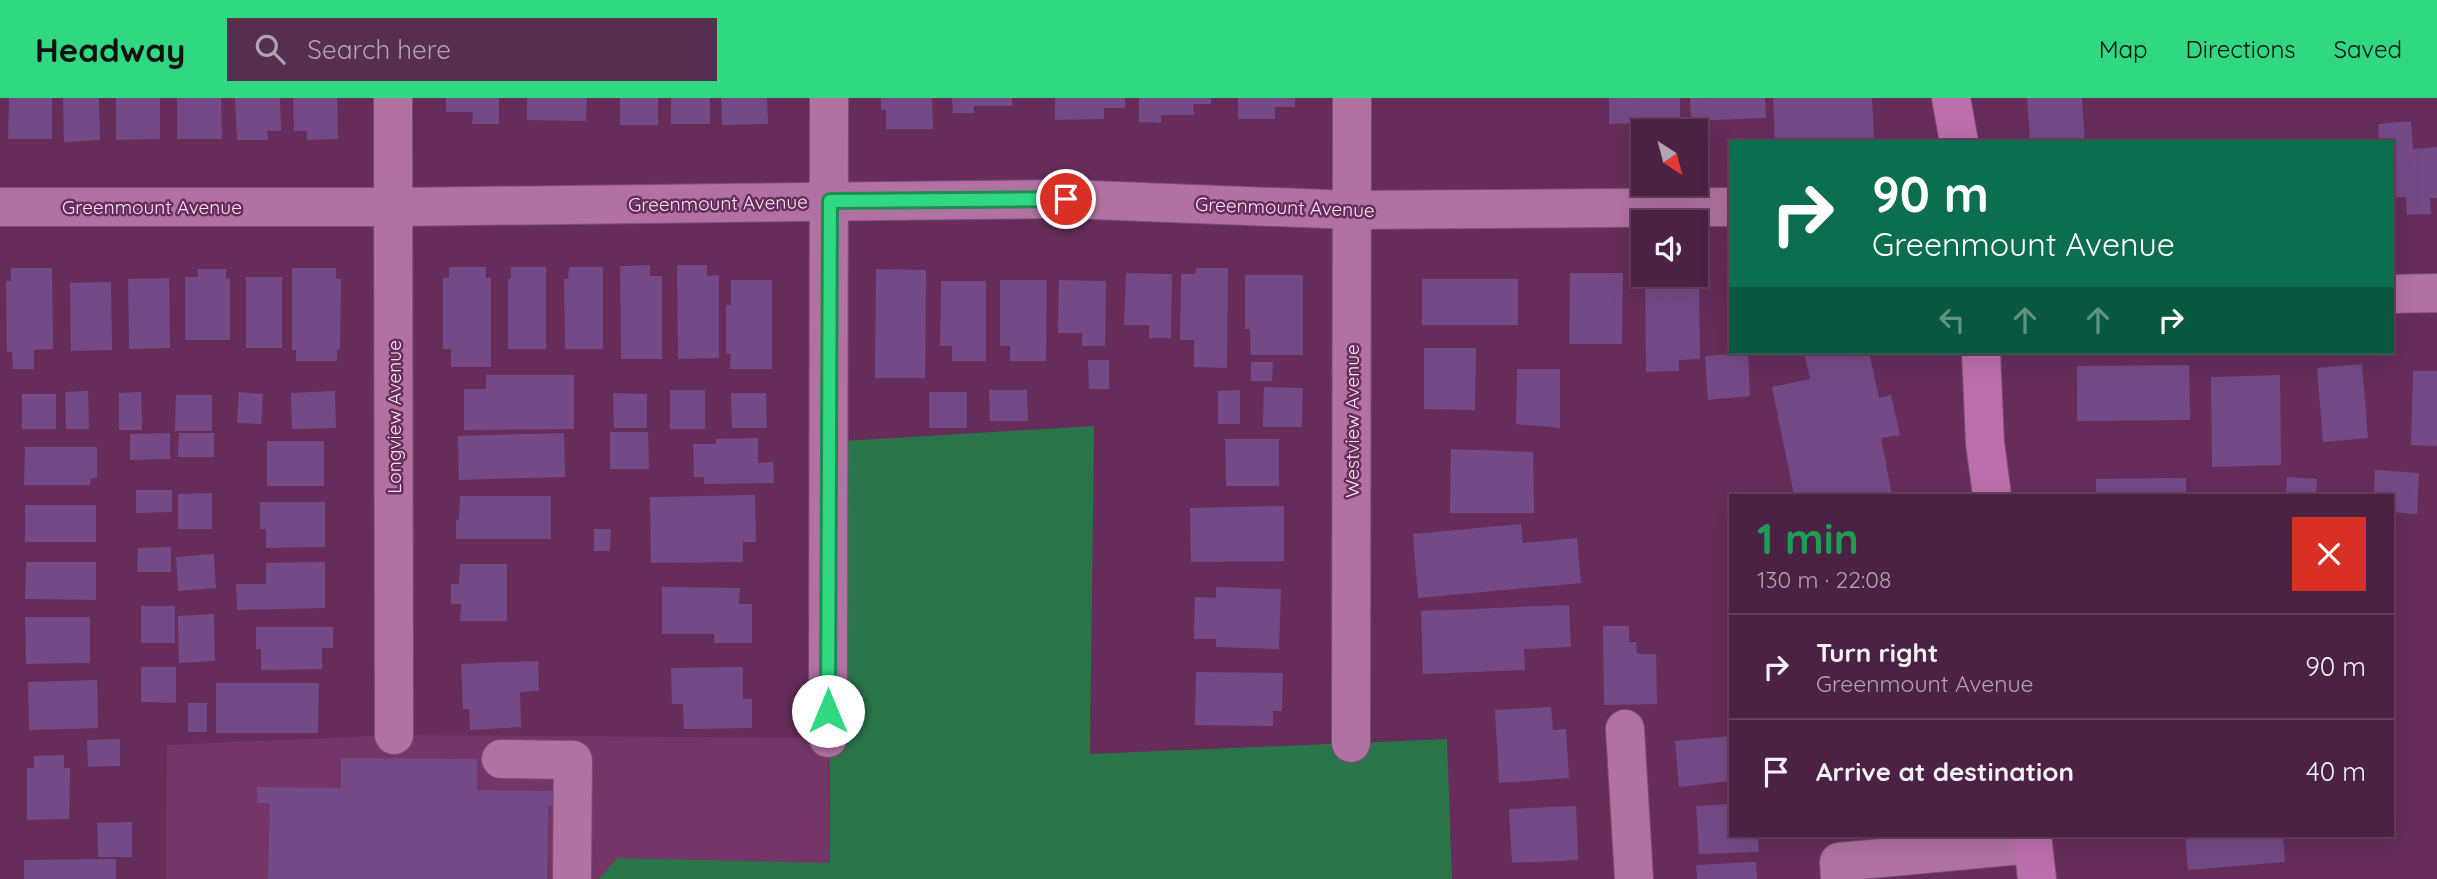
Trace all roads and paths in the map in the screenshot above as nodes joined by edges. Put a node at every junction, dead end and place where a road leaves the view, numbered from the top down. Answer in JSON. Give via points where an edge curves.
{"nodes":[{"id":1,"x":393,"y":98,"type":"edge"},
{"id":2,"x":829,"y":98,"type":"edge"},
{"id":3,"x":1352,"y":98,"type":"edge"},
{"id":4,"x":1951,"y":98,"type":"edge"},
{"id":5,"x":1959,"y":140,"type":"edge"},
{"id":6,"x":830,"y":201,"type":"junction"},
{"id":7,"x":0,"y":206,"type":"edge"},
{"id":8,"x":394,"y":207,"type":"junction"},
{"id":9,"x":1729,"y":207,"type":"edge"},
{"id":10,"x":1353,"y":210,"type":"junction"},
{"id":11,"x":2437,"y":293,"type":"edge"},
{"id":12,"x":2394,"y":294,"type":"edge"},
{"id":13,"x":1981,"y":354,"type":"edge"},
{"id":14,"x":1992,"y":494,"type":"edge"},
{"id":15,"x":1625,"y":729,"type":"dead end"},
{"id":16,"x":394,"y":735,"type":"dead end"},
{"id":17,"x":828,"y":738,"type":"dead end"},
{"id":18,"x":1351,"y":743,"type":"dead end"},
{"id":19,"x":501,"y":759,"type":"dead end"},
{"id":20,"x":2034,"y":853,"type":"edge"},
{"id":21,"x":1964,"y":865,"type":"edge"},
{"id":22,"x":572,"y":879,"type":"edge"},
{"id":23,"x":1634,"y":879,"type":"edge"},
{"id":24,"x":1840,"y":879,"type":"edge"}],
"edges":[{"from":1,"to":8,"type":"street","name":"Longview Avenue"},
{"from":2,"to":6,"type":"street"},
{"from":3,"to":10,"type":"street","name":"Westview Avenue"},
{"from":4,"to":5,"type":"main road"},
{"from":6,"to":8,"type":"street","name":"Greenmount Avenue"},
{"from":6,"to":10,"type":"street","name":"Greenmount Avenue","via":[[1066,199]]},
{"from":6,"to":17,"type":"street"},
{"from":7,"to":8,"type":"street","name":"Greenmount Avenue"},
{"from":8,"to":16,"type":"street","name":"Longview Avenue"},
{"from":9,"to":10,"type":"street","name":"Greenmount Avenue"},
{"from":10,"to":18,"type":"street","name":"Westview Avenue"},
{"from":11,"to":12,"type":"street"},
{"from":13,"to":14,"type":"main road"},
{"from":15,"to":23,"type":"street"},
{"from":19,"to":22,"type":"street","via":[[573,760]]},
{"from":20,"to":21,"type":"street"},
{"from":21,"to":24,"type":"street","via":[[1839,862]]}]}
